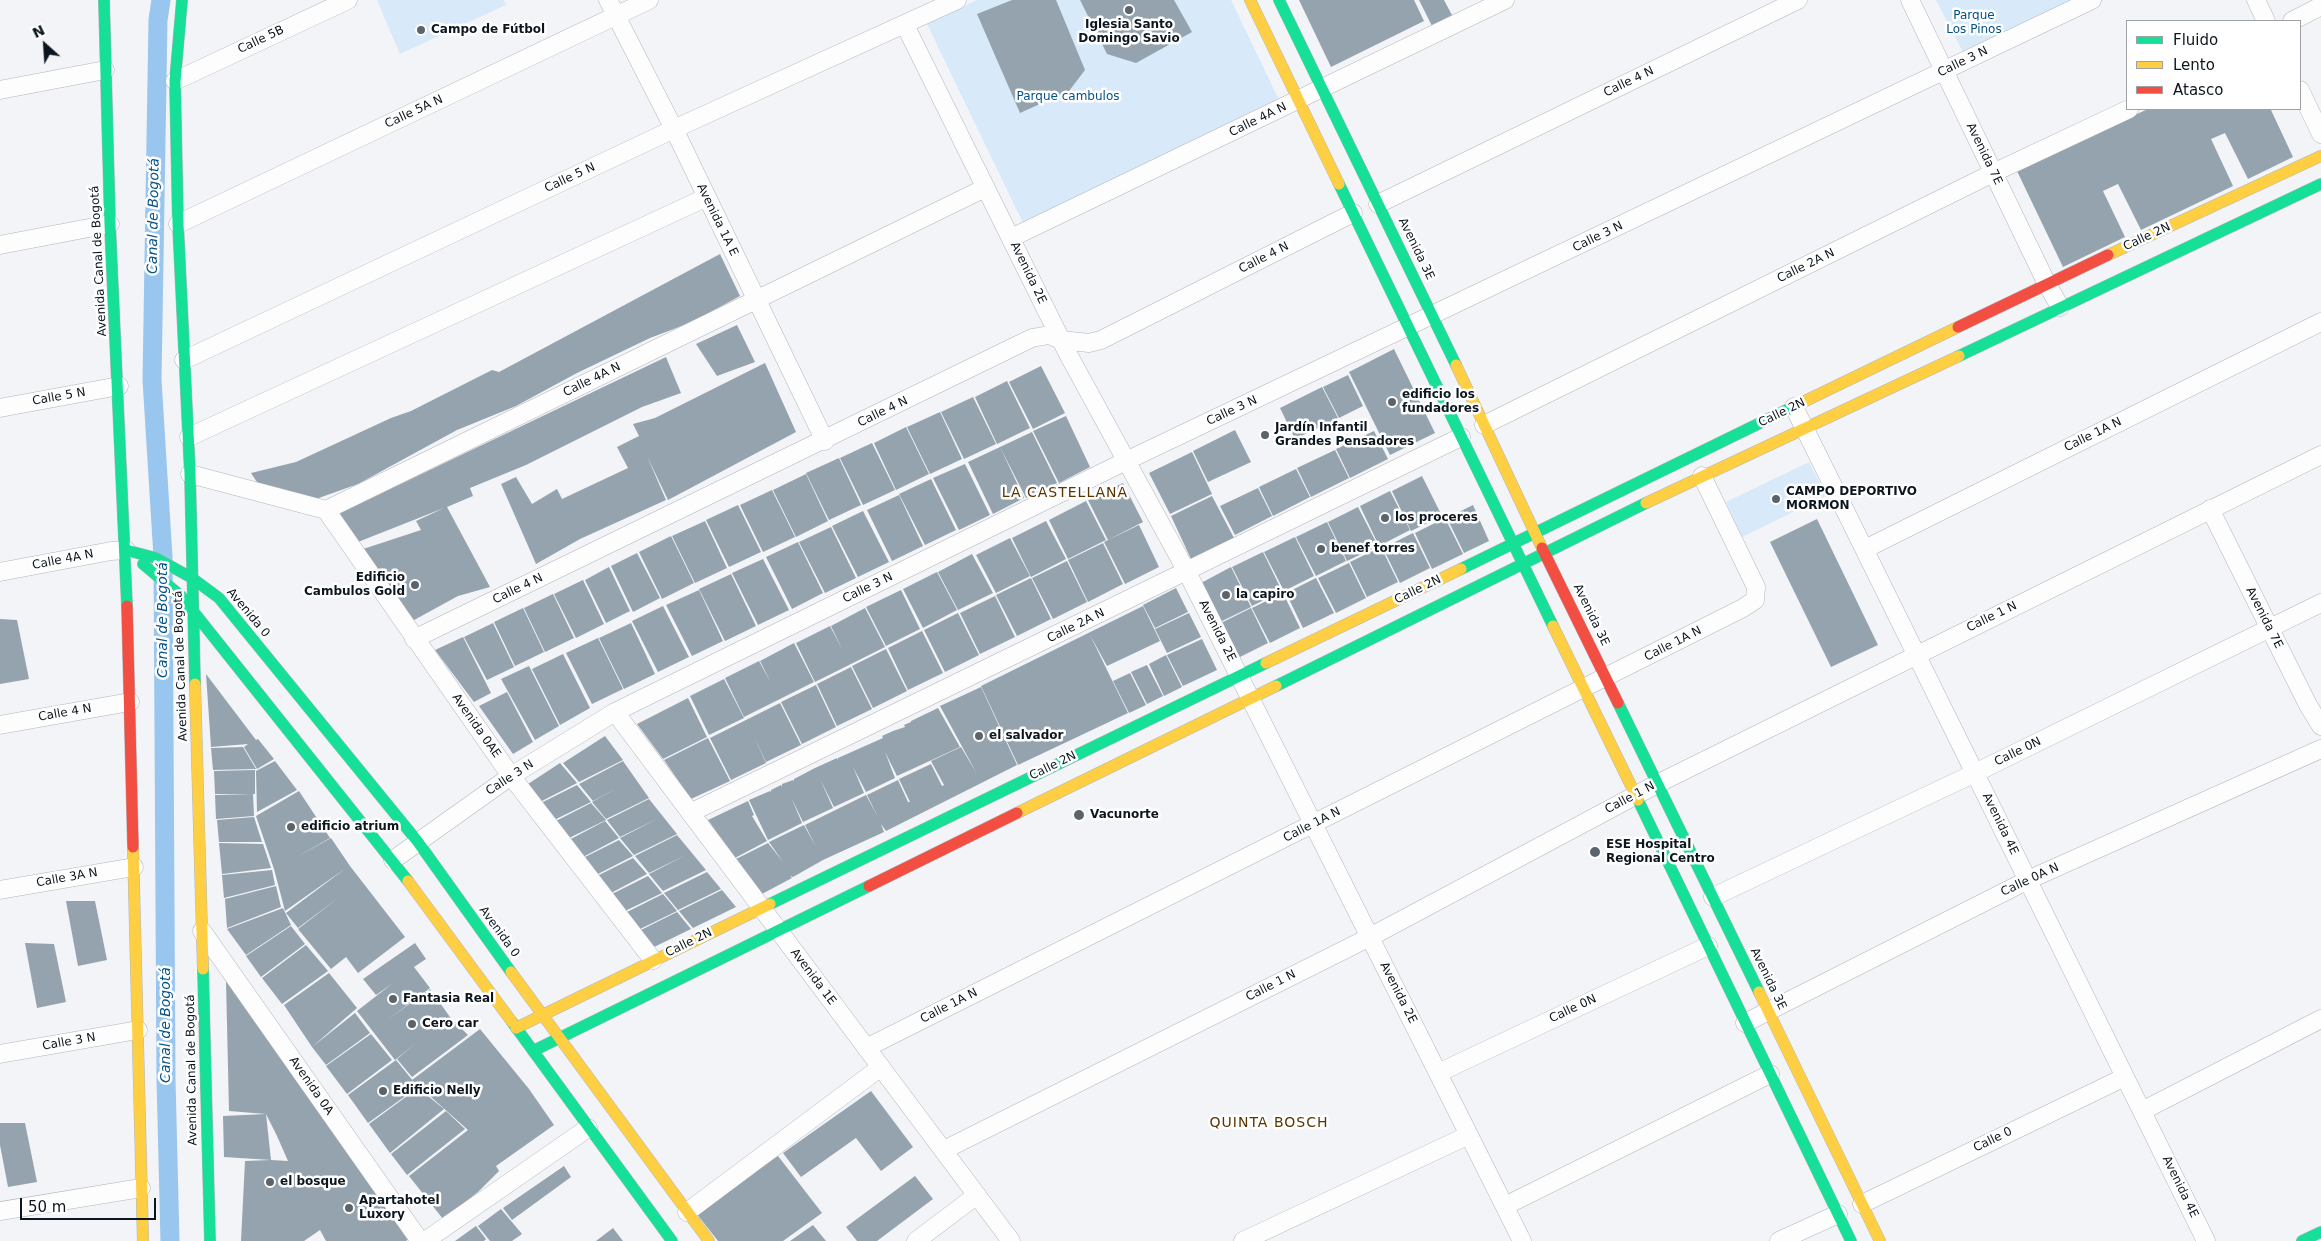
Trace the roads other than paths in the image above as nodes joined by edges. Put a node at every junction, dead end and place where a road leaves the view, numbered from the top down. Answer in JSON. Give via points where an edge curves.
{"nodes":[{"id":1,"x":104,"y":0,"type":"edge"},
{"id":2,"x":182,"y":0,"type":"edge"},
{"id":3,"x":348,"y":0,"type":"edge"},
{"id":4,"x":608,"y":0,"type":"edge"},
{"id":5,"x":649,"y":0,"type":"edge"},
{"id":6,"x":957,"y":0,"type":"edge"},
{"id":7,"x":1250,"y":0,"type":"edge"},
{"id":8,"x":1279,"y":0,"type":"edge"},
{"id":9,"x":1505,"y":0,"type":"edge"},
{"id":10,"x":1798,"y":0,"type":"edge"},
{"id":11,"x":1910,"y":0,"type":"edge"},
{"id":12,"x":2092,"y":0,"type":"edge"},
{"id":13,"x":2256,"y":0,"type":"edge"},
{"id":14,"x":2321,"y":6,"type":"edge"},
{"id":15,"x":616,"y":16,"type":"junction"},
{"id":16,"x":2266,"y":20,"type":"edge"},
{"id":17,"x":2294,"y":20,"type":"edge"},
{"id":18,"x":905,"y":25,"type":"junction"},
{"id":19,"x":105,"y":70,"type":"junction"},
{"id":20,"x":1944,"y":71,"type":"junction"},
{"id":21,"x":175,"y":80,"type":"junction"},
{"id":22,"x":1322,"y":89,"type":"junction"},
{"id":23,"x":0,"y":90,"type":"edge"},
{"id":24,"x":2301,"y":92,"type":"edge"},
{"id":25,"x":1299,"y":101,"type":"junction"},
{"id":26,"x":2127,"y":110,"type":"edge"},
{"id":27,"x":674,"y":129,"type":"junction"},
{"id":28,"x":2321,"y":134,"type":"edge"},
{"id":29,"x":2321,"y":156,"type":"edge"},
{"id":30,"x":1993,"y":173,"type":"junction"},
{"id":31,"x":2321,"y":184,"type":"edge"},
{"id":32,"x":985,"y":188,"type":"junction"},
{"id":33,"x":705,"y":198,"type":"junction"},
{"id":34,"x":1378,"y":204,"type":"junction"},
{"id":35,"x":1353,"y":213,"type":"junction"},
{"id":36,"x":110,"y":224,"type":"junction"},
{"id":37,"x":178,"y":224,"type":"junction"},
{"id":38,"x":1011,"y":238,"type":"junction"},
{"id":39,"x":0,"y":245,"type":"edge"},
{"id":40,"x":2047,"y":284,"type":"junction"},
{"id":41,"x":755,"y":300,"type":"junction"},
{"id":42,"x":2060,"y":307,"type":"junction"},
{"id":43,"x":1433,"y":316,"type":"junction"},
{"id":44,"x":2321,"y":322,"type":"edge"},
{"id":45,"x":1409,"y":328,"type":"junction"},
{"id":46,"x":1061,"y":340,"type":"junction"},
{"id":47,"x":184,"y":360,"type":"junction"},
{"id":48,"x":119,"y":386,"type":"junction"},
{"id":49,"x":1794,"y":407,"type":"junction"},
{"id":50,"x":0,"y":408,"type":"edge"},
{"id":51,"x":1484,"y":425,"type":"junction"},
{"id":52,"x":1806,"y":430,"type":"junction"},
{"id":53,"x":1461,"y":437,"type":"junction"},
{"id":54,"x":189,"y":438,"type":"junction"},
{"id":55,"x":825,"y":441,"type":"junction"},
{"id":56,"x":2321,"y":455,"type":"edge"},
{"id":57,"x":1126,"y":461,"type":"junction"},
{"id":58,"x":190,"y":474,"type":"junction"},
{"id":59,"x":1702,"y":476,"type":"junction"},
{"id":60,"x":2210,"y":508,"type":"junction"},
{"id":61,"x":326,"y":510,"type":"junction"},
{"id":62,"x":1535,"y":533,"type":"junction"},
{"id":63,"x":1513,"y":544,"type":"junction"},
{"id":64,"x":1865,"y":549,"type":"junction"},
{"id":65,"x":126,"y":550,"type":"junction"},
{"id":66,"x":1545,"y":553,"type":"junction"},
{"id":67,"x":1523,"y":564,"type":"junction"},
{"id":68,"x":0,"y":572,"type":"edge"},
{"id":69,"x":1187,"y":572,"type":"junction"},
{"id":70,"x":192,"y":578,"type":"junction"},
{"id":71,"x":2321,"y":603,"type":"edge"},
{"id":72,"x":194,"y":611,"type":"junction"},
{"id":73,"x":2269,"y":628,"type":"junction"},
{"id":74,"x":414,"y":639,"type":"junction"},
{"id":75,"x":1917,"y":655,"type":"junction"},
{"id":76,"x":1239,"y":676,"type":"junction"},
{"id":77,"x":1606,"y":678,"type":"junction"},
{"id":78,"x":1584,"y":689,"type":"junction"},
{"id":79,"x":1250,"y":698,"type":"junction"},
{"id":80,"x":130,"y":702,"type":"junction"},
{"id":81,"x":615,"y":712,"type":"junction"},
{"id":82,"x":0,"y":725,"type":"edge"},
{"id":83,"x":2321,"y":726,"type":"edge"},
{"id":84,"x":2321,"y":749,"type":"edge"},
{"id":85,"x":1975,"y":773,"type":"junction"},
{"id":86,"x":511,"y":776,"type":"junction"},
{"id":87,"x":1658,"y":784,"type":"junction"},
{"id":88,"x":1635,"y":795,"type":"junction"},
{"id":89,"x":690,"y":813,"type":"junction"},
{"id":90,"x":1314,"y":824,"type":"junction"},
{"id":91,"x":418,"y":842,"type":"junction"},
{"id":92,"x":393,"y":860,"type":"junction"},
{"id":93,"x":134,"y":867,"type":"junction"},
{"id":94,"x":2028,"y":880,"type":"junction"},
{"id":95,"x":0,"y":890,"type":"edge"},
{"id":96,"x":1712,"y":897,"type":"junction"},
{"id":97,"x":762,"y":908,"type":"junction"},
{"id":98,"x":778,"y":929,"type":"junction"},
{"id":99,"x":202,"y":930,"type":"junction"},
{"id":100,"x":1370,"y":937,"type":"junction"},
{"id":101,"x":1708,"y":946,"type":"junction"},
{"id":102,"x":653,"y":960,"type":"junction"},
{"id":103,"x":1769,"y":1012,"type":"junction"},
{"id":104,"x":542,"y":1015,"type":"junction"},
{"id":105,"x":2321,"y":1019,"type":"edge"},
{"id":106,"x":1745,"y":1023,"type":"junction"},
{"id":107,"x":516,"y":1028,"type":"junction"},
{"id":108,"x":138,"y":1030,"type":"junction"},
{"id":109,"x":558,"y":1037,"type":"junction"},
{"id":110,"x":866,"y":1048,"type":"junction"},
{"id":111,"x":533,"y":1051,"type":"junction"},
{"id":112,"x":0,"y":1054,"type":"edge"},
{"id":113,"x":881,"y":1067,"type":"junction"},
{"id":114,"x":1438,"y":1072,"type":"junction"},
{"id":115,"x":1770,"y":1074,"type":"junction"},
{"id":116,"x":2125,"y":1077,"type":"junction"},
{"id":117,"x":2142,"y":1111,"type":"junction"},
{"id":118,"x":588,"y":1128,"type":"junction"},
{"id":119,"x":1470,"y":1135,"type":"junction"},
{"id":120,"x":944,"y":1150,"type":"junction"},
{"id":121,"x":141,"y":1188,"type":"junction"},
{"id":122,"x":977,"y":1195,"type":"junction"},
{"id":123,"x":1862,"y":1204,"type":"junction"},
{"id":124,"x":1505,"y":1206,"type":"junction"},
{"id":125,"x":0,"y":1211,"type":"edge"},
{"id":126,"x":688,"y":1212,"type":"junction"},
{"id":127,"x":1838,"y":1214,"type":"junction"},
{"id":128,"x":2321,"y":1232,"type":"edge"},
{"id":129,"x":143,"y":1241,"type":"edge"},
{"id":130,"x":210,"y":1241,"type":"edge"},
{"id":131,"x":420,"y":1241,"type":"edge"},
{"id":132,"x":426,"y":1241,"type":"edge"},
{"id":133,"x":672,"y":1241,"type":"edge"},
{"id":134,"x":709,"y":1241,"type":"edge"},
{"id":135,"x":916,"y":1241,"type":"edge"},
{"id":136,"x":1012,"y":1241,"type":"edge"},
{"id":137,"x":1243,"y":1241,"type":"edge"},
{"id":138,"x":1522,"y":1241,"type":"edge"},
{"id":139,"x":1779,"y":1241,"type":"edge"},
{"id":140,"x":1851,"y":1241,"type":"edge"},
{"id":141,"x":1880,"y":1241,"type":"edge"},
{"id":142,"x":2206,"y":1241,"type":"edge"},
{"id":143,"x":2302,"y":1241,"type":"edge"}],
"edges":[{"from":1,"to":19,"type":"street","name":"Avenida Canal de Bogotá"},
{"from":2,"to":21,"type":"street","name":"Avenida Canal de Bogotá"},
{"from":3,"to":21,"type":"street","name":"Calle 5B"},
{"from":4,"to":15,"type":"street","name":"Avenida 1A E"},
{"from":5,"to":15,"type":"street","name":"Calle 5A N"},
{"from":6,"to":18,"type":"street","name":"Calle 5 N"},
{"from":7,"to":25,"type":"street"},
{"from":8,"to":22,"type":"street","name":"Avenida 3E"},
{"from":9,"to":22,"type":"street","name":"Calle 4A N"},
{"from":10,"to":34,"type":"street","name":"Calle 4 N"},
{"from":11,"to":20,"type":"street","name":"Avenida 7E"},
{"from":12,"to":20,"type":"street","name":"Calle 3 N"},
{"from":13,"to":16,"type":"street"},
{"from":14,"to":17,"type":"street"},
{"from":15,"to":27,"type":"street","name":"Avenida 1A E"},
{"from":15,"to":37,"type":"street","name":"Calle 5A N"},
{"from":18,"to":27,"type":"street","name":"Calle 5 N"},
{"from":18,"to":32,"type":"street","name":"Avenida 2E"},
{"from":19,"to":23,"type":"street"},
{"from":19,"to":36,"type":"street","name":"Avenida Canal de Bogotá"},
{"from":20,"to":30,"type":"street","name":"Avenida 7E"},
{"from":20,"to":43,"type":"street","name":"Calle 3 N"},
{"from":21,"to":37,"type":"street","name":"Avenida Canal de Bogotá"},
{"from":22,"to":25,"type":"street","name":"Calle 4A N"},
{"from":22,"to":34,"type":"street","name":"Avenida 3E"},
{"from":24,"to":28,"type":"street"},
{"from":25,"to":35,"type":"street"},
{"from":25,"to":38,"type":"street","name":"Calle 4A N"},
{"from":26,"to":30,"type":"street","name":"Calle 2A N"},
{"from":27,"to":33,"type":"street","name":"Avenida 1A E"},
{"from":27,"to":47,"type":"street","name":"Calle 5 N"},
{"from":29,"to":40,"type":"street","name":"Calle 2N"},
{"from":30,"to":40,"type":"street","name":"Avenida 7E"},
{"from":30,"to":51,"type":"street","name":"Calle 2A N"},
{"from":31,"to":42,"type":"street","name":"Calle 2N"},
{"from":32,"to":38,"type":"street","name":"Avenida 2E"},
{"from":32,"to":41,"type":"street","name":"Calle 4A N"},
{"from":33,"to":41,"type":"street","name":"Avenida 1A E"},
{"from":33,"to":54,"type":"street"},
{"from":34,"to":43,"type":"street","name":"Avenida 3E"},
{"from":35,"to":45,"type":"street"},
{"from":35,"to":46,"type":"street","name":"Calle 4 N","via":[[1102,340],[1089,343]]},
{"from":36,"to":39,"type":"street"},
{"from":36,"to":48,"type":"street","name":"Avenida Canal de Bogotá"},
{"from":37,"to":47,"type":"street","name":"Avenida Canal de Bogotá"},
{"from":38,"to":46,"type":"street","name":"Avenida 2E"},
{"from":40,"to":42,"type":"street","name":"Avenida 7E"},
{"from":40,"to":49,"type":"street","name":"Calle 2N"},
{"from":41,"to":55,"type":"street","name":"Avenida 1A E"},
{"from":41,"to":61,"type":"street","name":"Calle 4A N"},
{"from":42,"to":52,"type":"street","name":"Calle 2N"},
{"from":43,"to":45,"type":"street","name":"Calle 3 N"},
{"from":43,"to":51,"type":"street","name":"Avenida 3E"},
{"from":44,"to":64,"type":"street","name":"Calle 1A N"},
{"from":45,"to":53,"type":"street"},
{"from":45,"to":57,"type":"street","name":"Calle 3 N"},
{"from":46,"to":55,"type":"street","name":"Calle 4 N","via":[[1049,335],[1032,338]]},
{"from":46,"to":57,"type":"street","name":"Avenida 2E"},
{"from":47,"to":54,"type":"street","name":"Avenida Canal de Bogotá"},
{"from":48,"to":50,"type":"street","name":"Calle 5 N"},
{"from":48,"to":65,"type":"street","name":"Avenida Canal de Bogotá"},
{"from":49,"to":52,"type":"street","name":"Avenida 4E"},
{"from":49,"to":62,"type":"street","name":"Calle 2N"},
{"from":51,"to":62,"type":"street","name":"Avenida 3E"},
{"from":52,"to":59,"type":"street","name":"Calle 2N"},
{"from":52,"to":64,"type":"street","name":"Avenida 4E"},
{"from":53,"to":63,"type":"street"},
{"from":53,"to":69,"type":"street","name":"Calle 2A N"},
{"from":54,"to":58,"type":"street","name":"Avenida Canal de Bogotá"},
{"from":55,"to":74,"type":"street","name":"Calle 4 N"},
{"from":56,"to":60,"type":"street","name":"Calle 1 N"},
{"from":57,"to":69,"type":"street","name":"Avenida 2E"},
{"from":57,"to":81,"type":"street","name":"Calle 3 N"},
{"from":58,"to":61,"type":"street"},
{"from":58,"to":70,"type":"street","name":"Avenida Canal de Bogotá"},
{"from":59,"to":66,"type":"street","name":"Calle 2N"},
{"from":59,"to":77,"type":"street","name":"Calle 1A N","via":[[1756,587],[1755,600]]},
{"from":60,"to":73,"type":"street","name":"Avenida 7E"},
{"from":60,"to":75,"type":"street","name":"Calle 1 N"},
{"from":61,"to":74,"type":"street","name":"Avenida 0AE"},
{"from":62,"to":63,"type":"street","name":"Calle 2N"},
{"from":62,"to":66,"type":"street","name":"Avenida 3E"},
{"from":63,"to":67,"type":"street"},
{"from":63,"to":76,"type":"street","name":"Calle 2N"},
{"from":64,"to":75,"type":"street","name":"Avenida 4E"},
{"from":65,"to":68,"type":"street","name":"Calle 4A N"},
{"from":65,"to":70,"type":"street","name":"Avenida 0","via":[[156,558]]},
{"from":65,"to":72,"type":"street"},
{"from":65,"to":80,"type":"street","name":"Avenida Canal de Bogotá"},
{"from":66,"to":67,"type":"street","name":"Calle 2N"},
{"from":66,"to":77,"type":"street","name":"Avenida 3E"},
{"from":67,"to":78,"type":"street"},
{"from":67,"to":79,"type":"street","name":"Calle 2N"},
{"from":69,"to":76,"type":"street","name":"Avenida 2E"},
{"from":69,"to":89,"type":"street","name":"Calle 2A N"},
{"from":70,"to":72,"type":"street","name":"Avenida Canal de Bogotá"},
{"from":70,"to":91,"type":"street","name":"Avenida 0","via":[[219,598]]},
{"from":71,"to":73,"type":"street","name":"Calle 0N"},
{"from":72,"to":92,"type":"street"},
{"from":72,"to":99,"type":"street","name":"Avenida Canal de Bogotá"},
{"from":73,"to":83,"type":"street","name":"Avenida 7E"},
{"from":73,"to":85,"type":"street","name":"Calle 0N"},
{"from":74,"to":86,"type":"street","name":"Avenida 0AE"},
{"from":75,"to":85,"type":"street","name":"Avenida 4E"},
{"from":75,"to":87,"type":"street","name":"Calle 1 N"},
{"from":76,"to":79,"type":"street","name":"Avenida 2E"},
{"from":76,"to":97,"type":"street","name":"Calle 2N"},
{"from":77,"to":78,"type":"street","name":"Calle 1A N"},
{"from":77,"to":87,"type":"street","name":"Avenida 3E"},
{"from":78,"to":88,"type":"street"},
{"from":78,"to":90,"type":"street","name":"Calle 1A N"},
{"from":79,"to":90,"type":"street","name":"Avenida 2E"},
{"from":79,"to":98,"type":"street","name":"Calle 2N"},
{"from":80,"to":82,"type":"street","name":"Calle 4 N"},
{"from":80,"to":93,"type":"street","name":"Avenida Canal de Bogotá"},
{"from":81,"to":86,"type":"street","name":"Calle 3 N"},
{"from":81,"to":89,"type":"street","name":"Avenida 1E"},
{"from":84,"to":94,"type":"street","name":"Calle 0A N"},
{"from":85,"to":94,"type":"street","name":"Avenida 4E"},
{"from":85,"to":96,"type":"street","name":"Calle 0N"},
{"from":86,"to":91,"type":"street","name":"Calle 3 N"},
{"from":86,"to":102,"type":"street","name":"Avenida 0AE"},
{"from":87,"to":88,"type":"street","name":"Calle 1 N"},
{"from":87,"to":96,"type":"street","name":"Avenida 3E"},
{"from":88,"to":100,"type":"street","name":"Calle 1 N"},
{"from":88,"to":101,"type":"street"},
{"from":89,"to":97,"type":"street","name":"Avenida 1E"},
{"from":90,"to":100,"type":"street","name":"Avenida 2E"},
{"from":90,"to":110,"type":"street","name":"Calle 1A N"},
{"from":91,"to":92,"type":"street","name":"Calle 3 N"},
{"from":91,"to":104,"type":"street","name":"Avenida 0"},
{"from":92,"to":107,"type":"street"},
{"from":93,"to":95,"type":"street","name":"Calle 3A N"},
{"from":93,"to":108,"type":"street","name":"Avenida Canal de Bogotá"},
{"from":94,"to":103,"type":"street","name":"Calle 0A N"},
{"from":94,"to":116,"type":"street","name":"Avenida 4E"},
{"from":96,"to":103,"type":"street","name":"Avenida 3E"},
{"from":97,"to":98,"type":"street","name":"Avenida 1E"},
{"from":97,"to":102,"type":"street","name":"Calle 2N"},
{"from":98,"to":109,"type":"street","name":"Calle 2N"},
{"from":98,"to":110,"type":"street","name":"Avenida 1E"},
{"from":99,"to":130,"type":"street","name":"Avenida Canal de Bogotá"},
{"from":99,"to":131,"type":"street","name":"Avenida 0A"},
{"from":100,"to":114,"type":"street","name":"Avenida 2E"},
{"from":100,"to":120,"type":"street","name":"Calle 1 N"},
{"from":101,"to":106,"type":"street"},
{"from":101,"to":114,"type":"street","name":"Calle 0N"},
{"from":102,"to":104,"type":"street","name":"Calle 2N"},
{"from":103,"to":106,"type":"street","name":"Calle 0A N"},
{"from":103,"to":123,"type":"street","name":"Avenida 3E"},
{"from":104,"to":107,"type":"street","name":"Calle 2N"},
{"from":104,"to":109,"type":"street","name":"Avenida 0"},
{"from":105,"to":117,"type":"street"},
{"from":106,"to":115,"type":"street"},
{"from":107,"to":111,"type":"street"},
{"from":108,"to":112,"type":"street","name":"Calle 3 N"},
{"from":108,"to":121,"type":"street","name":"Avenida Canal de Bogotá"},
{"from":109,"to":111,"type":"street","name":"Calle 2N"},
{"from":109,"to":126,"type":"street","name":"Avenida 0"},
{"from":110,"to":113,"type":"street","name":"Avenida 1E"},
{"from":111,"to":118,"type":"street"},
{"from":113,"to":120,"type":"street","name":"Avenida 1E"},
{"from":113,"to":126,"type":"street"},
{"from":114,"to":119,"type":"street","name":"Avenida 2E"},
{"from":115,"to":124,"type":"street"},
{"from":115,"to":127,"type":"street"},
{"from":116,"to":117,"type":"street","name":"Avenida 4E"},
{"from":116,"to":123,"type":"street","name":"Calle 0"},
{"from":117,"to":142,"type":"street","name":"Avenida 4E"},
{"from":118,"to":132,"type":"street"},
{"from":118,"to":133,"type":"street"},
{"from":119,"to":124,"type":"street","name":"Avenida 2E"},
{"from":119,"to":137,"type":"street"},
{"from":120,"to":122,"type":"street","name":"Avenida 1E"},
{"from":121,"to":125,"type":"street"},
{"from":121,"to":129,"type":"street","name":"Avenida Canal de Bogotá"},
{"from":122,"to":135,"type":"street"},
{"from":122,"to":136,"type":"street","name":"Avenida 1E"},
{"from":123,"to":141,"type":"street","name":"Avenida 3E"},
{"from":124,"to":138,"type":"street","name":"Avenida 2E"},
{"from":126,"to":134,"type":"street","name":"Avenida 0"},
{"from":127,"to":139,"type":"street"},
{"from":127,"to":140,"type":"street"},
{"from":128,"to":143,"type":"street"}]}
